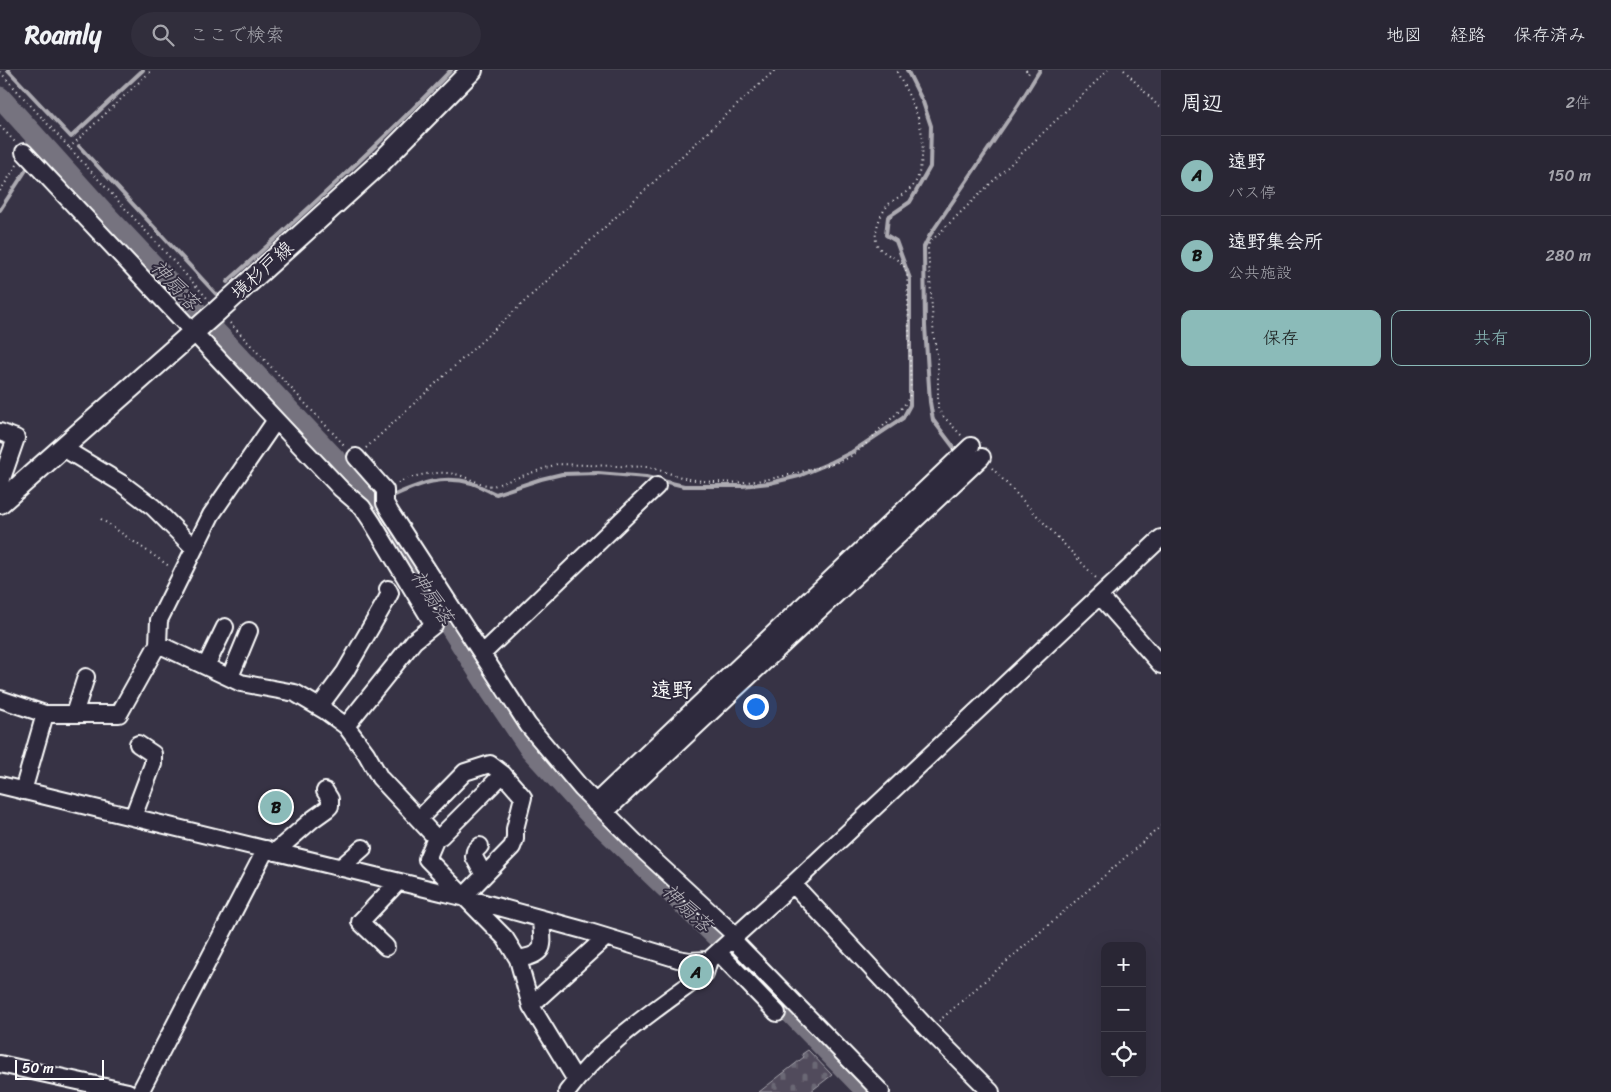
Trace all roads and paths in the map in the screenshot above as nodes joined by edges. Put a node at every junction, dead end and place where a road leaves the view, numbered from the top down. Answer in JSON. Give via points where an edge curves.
{"nodes":[{"id":1,"x":152,"y":70,"type":"edge"},
{"id":2,"x":472,"y":70,"type":"edge"},
{"id":3,"x":775,"y":70,"type":"edge"},
{"id":4,"x":898,"y":70,"type":"edge"},
{"id":5,"x":1026,"y":70,"type":"edge"},
{"id":6,"x":1030,"y":70,"type":"edge"},
{"id":7,"x":1108,"y":70,"type":"edge"},
{"id":8,"x":1124,"y":70,"type":"edge"},
{"id":9,"x":0,"y":72,"type":"edge"},
{"id":10,"x":1161,"y":109,"type":"edge"},
{"id":11,"x":69,"y":148,"type":"junction"},
{"id":12,"x":24,"y":152,"type":"dead end"},
{"id":13,"x":216,"y":312,"type":"junction"},
{"id":14,"x":195,"y":330,"type":"junction"},
{"id":15,"x":276,"y":420,"type":"junction"},
{"id":16,"x":0,"y":432,"type":"edge"},
{"id":17,"x":63,"y":448,"type":"junction"},
{"id":18,"x":976,"y":452,"type":"junction"},
{"id":19,"x":356,"y":457,"type":"junction"},
{"id":20,"x":0,"y":484,"type":"edge"},
{"id":21,"x":657,"y":486,"type":"dead end"},
{"id":22,"x":384,"y":490,"type":"junction"},
{"id":23,"x":0,"y":503,"type":"edge"},
{"id":24,"x":390,"y":512,"type":"junction"},
{"id":25,"x":101,"y":519,"type":"dead end"},
{"id":26,"x":372,"y":522,"type":"junction"},
{"id":27,"x":1161,"y":538,"type":"edge"},
{"id":28,"x":194,"y":548,"type":"junction"},
{"id":29,"x":181,"y":574,"type":"junction"},
{"id":30,"x":388,"y":589,"type":"dead end"},
{"id":31,"x":1103,"y":593,"type":"junction"},
{"id":32,"x":225,"y":627,"type":"dead end"},
{"id":33,"x":249,"y":631,"type":"dead end"},
{"id":34,"x":158,"y":644,"type":"junction"},
{"id":35,"x":482,"y":654,"type":"junction"},
{"id":36,"x":1161,"y":664,"type":"edge"},
{"id":37,"x":206,"y":666,"type":"junction"},
{"id":38,"x":86,"y":677,"type":"dead end"},
{"id":39,"x":230,"y":678,"type":"junction"},
{"id":40,"x":0,"y":699,"type":"edge"},
{"id":41,"x":319,"y":707,"type":"junction"},
{"id":42,"x":45,"y":714,"type":"junction"},
{"id":43,"x":74,"y":714,"type":"junction"},
{"id":44,"x":346,"y":726,"type":"junction"},
{"id":45,"x":138,"y":744,"type":"dead end"},
{"id":46,"x":503,"y":774,"type":"junction"},
{"id":47,"x":0,"y":785,"type":"edge"},
{"id":48,"x":23,"y":791,"type":"junction"},
{"id":49,"x":325,"y":791,"type":"dead end"},
{"id":50,"x":600,"y":807,"type":"junction"},
{"id":51,"x":133,"y":817,"type":"junction"},
{"id":52,"x":419,"y":819,"type":"junction"},
{"id":53,"x":1161,"y":826,"type":"edge"},
{"id":54,"x":436,"y":838,"type":"junction"},
{"id":55,"x":480,"y":846,"type":"dead end"},
{"id":56,"x":363,"y":848,"type":"dead end"},
{"id":57,"x":271,"y":851,"type":"junction"},
{"id":58,"x":340,"y":868,"type":"junction"},
{"id":59,"x":484,"y":875,"type":"junction"},
{"id":60,"x":398,"y":882,"type":"junction"},
{"id":61,"x":792,"y":884,"type":"junction"},
{"id":62,"x":466,"y":898,"type":"junction"},
{"id":63,"x":541,"y":919,"type":"junction"},
{"id":64,"x":734,"y":937,"type":"junction"},
{"id":65,"x":605,"y":938,"type":"junction"},
{"id":66,"x":386,"y":947,"type":"dead end"},
{"id":67,"x":714,"y":956,"type":"junction"},
{"id":68,"x":518,"y":959,"type":"junction"},
{"id":69,"x":531,"y":1005,"type":"junction"},
{"id":70,"x":777,"y":1013,"type":"dead end"},
{"id":71,"x":929,"y":1030,"type":"junction"},
{"id":72,"x":0,"y":1064,"type":"edge"},
{"id":73,"x":572,"y":1086,"type":"edge"},
{"id":74,"x":128,"y":1092,"type":"edge"},
{"id":75,"x":140,"y":1092,"type":"edge"},
{"id":76,"x":881,"y":1092,"type":"edge"},
{"id":77,"x":991,"y":1092,"type":"edge"}],
"edges":[{"from":1,"to":11,"type":"path"},
{"from":2,"to":13,"type":"main road","name":"境杉戸線","via":[[379,164]]},
{"from":3,"to":19,"type":"path"},
{"from":4,"to":22,"type":"path","via":[[922,129],[921,165],[916,182],[887,206],[877,227],[876,239],[877,245],[904,266],[907,273],[910,392],[906,403],[865,445],[831,464],[748,483],[692,480],[647,467],[557,464],[493,486],[456,474],[436,473],[409,478]]},
{"from":5,"to":6,"type":"path","via":[[1028,74]]},
{"from":7,"to":18,"type":"path","via":[[930,243],[938,409]]},
{"from":8,"to":10,"type":"path"},
{"from":9,"to":11,"type":"path"},
{"from":11,"to":13,"type":"path"},
{"from":12,"to":14,"type":"street"},
{"from":13,"to":14,"type":"main road","name":"境杉戸線"},
{"from":13,"to":19,"type":"path"},
{"from":14,"to":15,"type":"street"},
{"from":14,"to":17,"type":"main road","name":"境杉戸線"},
{"from":15,"to":26,"type":"street","via":[[362,507]]},
{"from":15,"to":28,"type":"street","via":[[211,514]]},
{"from":16,"to":20,"type":"street","via":[[16,438]]},
{"from":17,"to":23,"type":"main road","name":"境杉戸線"},
{"from":17,"to":28,"type":"street","via":[[121,483],[153,507]]},
{"from":18,"to":31,"type":"path"},
{"from":18,"to":50,"type":"street"},
{"from":19,"to":22,"type":"street"},
{"from":21,"to":35,"type":"street"},
{"from":22,"to":24,"type":"street"},
{"from":24,"to":26,"type":"street"},
{"from":24,"to":35,"type":"street"},
{"from":25,"to":29,"type":"path"},
{"from":26,"to":44,"type":"street","via":[[434,626],[414,641]]},
{"from":27,"to":31,"type":"street"},
{"from":28,"to":29,"type":"street"},
{"from":29,"to":34,"type":"street","via":[[159,620]]},
{"from":30,"to":41,"type":"street","via":[[390,593],[386,601],[346,672]]},
{"from":31,"to":36,"type":"street"},
{"from":31,"to":61,"type":"street"},
{"from":32,"to":37,"type":"street"},
{"from":33,"to":39,"type":"street"},
{"from":34,"to":37,"type":"street"},
{"from":34,"to":43,"type":"street","via":[[119,714]]},
{"from":35,"to":50,"type":"street","via":[[528,725]]},
{"from":37,"to":39,"type":"street"},
{"from":38,"to":43,"type":"street"},
{"from":39,"to":41,"type":"street","via":[[240,683],[295,693]]},
{"from":40,"to":42,"type":"street"},
{"from":41,"to":44,"type":"street"},
{"from":42,"to":43,"type":"street"},
{"from":42,"to":48,"type":"street"},
{"from":44,"to":52,"type":"street","via":[[380,778]]},
{"from":45,"to":51,"type":"street","via":[[153,754],[153,758]]},
{"from":46,"to":52,"type":"street","via":[[490,764],[465,772]]},
{"from":46,"to":54,"type":"street"},
{"from":46,"to":59,"type":"street","via":[[523,798],[512,847]]},
{"from":47,"to":48,"type":"street"},
{"from":48,"to":51,"type":"street"},
{"from":49,"to":57,"type":"street","via":[[330,806]]},
{"from":50,"to":64,"type":"street"},
{"from":51,"to":57,"type":"street"},
{"from":52,"to":54,"type":"street"},
{"from":53,"to":71,"type":"path"},
{"from":54,"to":62,"type":"street","via":[[427,859]]},
{"from":55,"to":59,"type":"street","via":[[474,857]]},
{"from":56,"to":58,"type":"street"},
{"from":57,"to":58,"type":"street"},
{"from":57,"to":75,"type":"street"},
{"from":58,"to":60,"type":"street"},
{"from":59,"to":62,"type":"street"},
{"from":60,"to":62,"type":"street"},
{"from":60,"to":66,"type":"street","via":[[360,922]]},
{"from":61,"to":64,"type":"street"},
{"from":61,"to":71,"type":"street"},
{"from":62,"to":63,"type":"street"},
{"from":62,"to":68,"type":"street","via":[[505,938]]},
{"from":63,"to":65,"type":"street"},
{"from":63,"to":68,"type":"street","via":[[542,948],[539,954]]},
{"from":64,"to":67,"type":"street"},
{"from":64,"to":76,"type":"street"},
{"from":65,"to":67,"type":"street","via":[[690,961]]},
{"from":65,"to":69,"type":"street"},
{"from":67,"to":70,"type":"street"},
{"from":67,"to":73,"type":"street","via":[[705,973],[622,1035]]},
{"from":68,"to":69,"type":"street"},
{"from":69,"to":73,"type":"street"},
{"from":71,"to":77,"type":"street"},
{"from":72,"to":74,"type":"street"}]}
